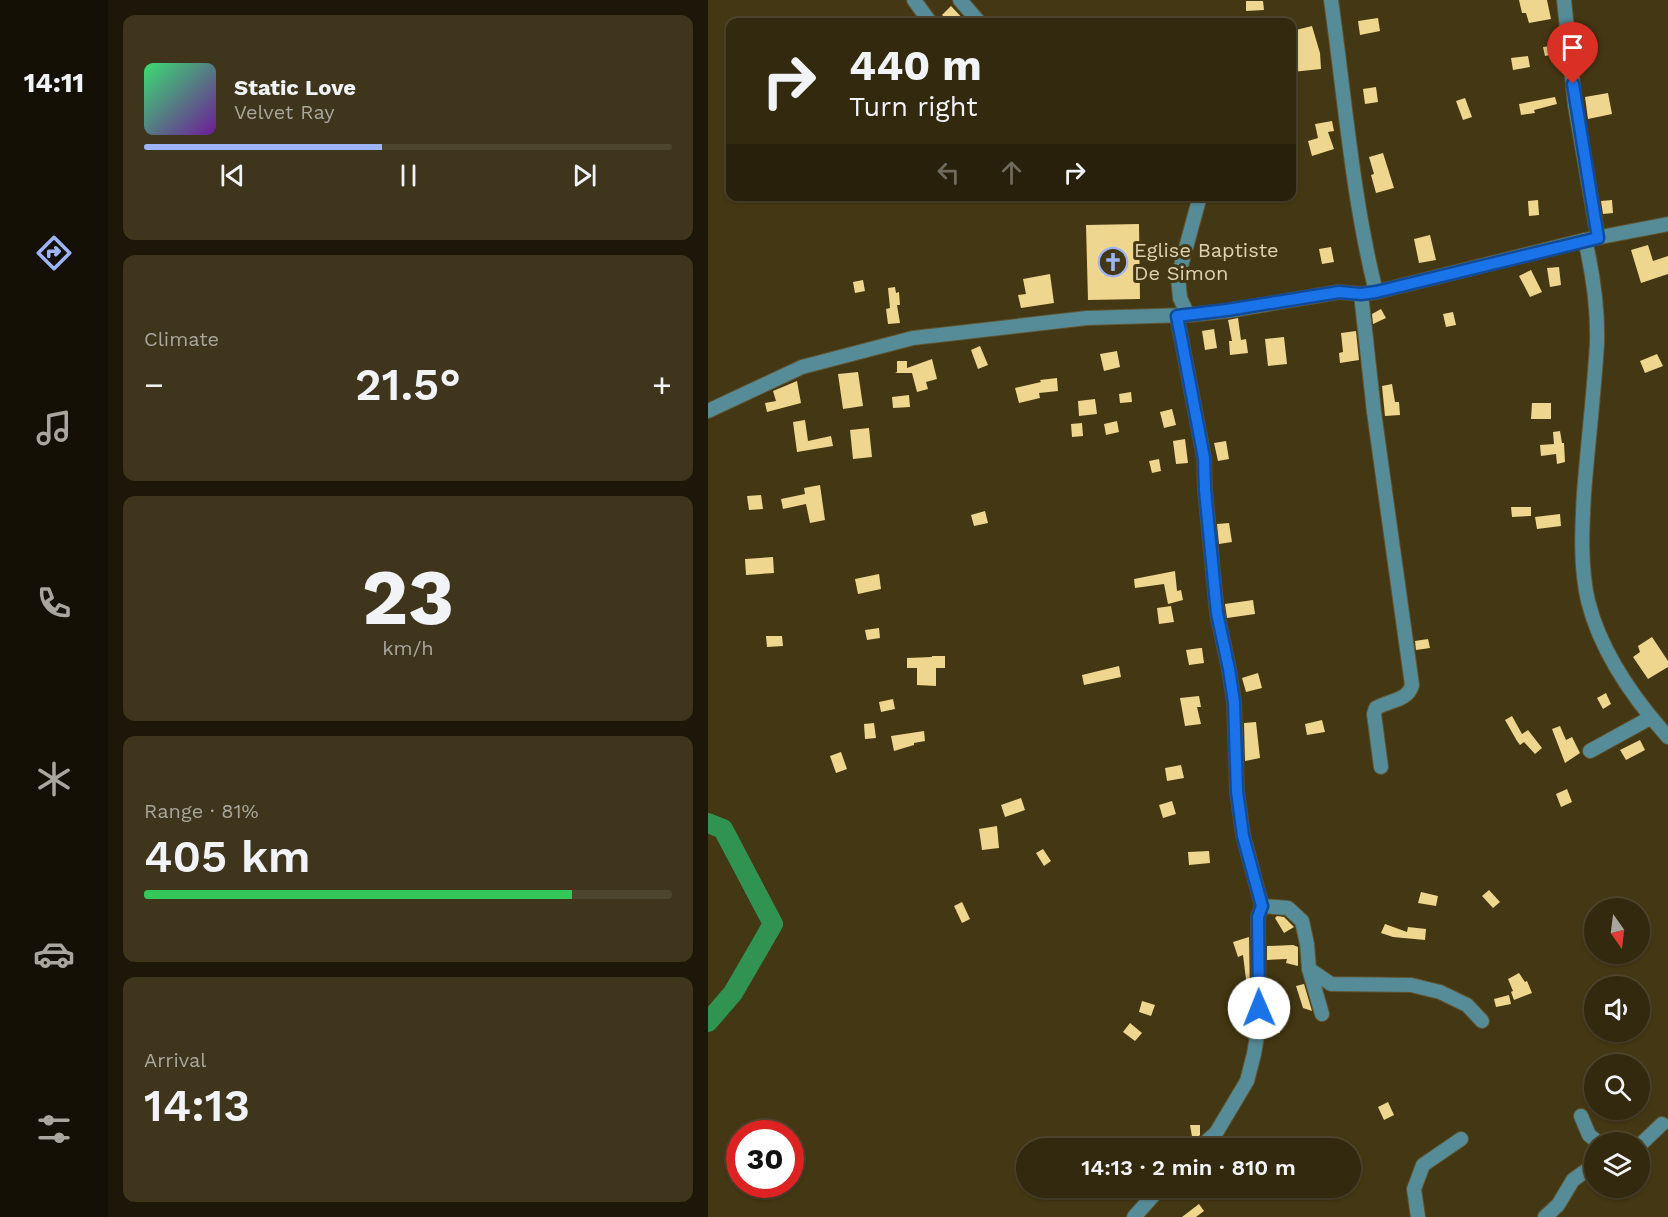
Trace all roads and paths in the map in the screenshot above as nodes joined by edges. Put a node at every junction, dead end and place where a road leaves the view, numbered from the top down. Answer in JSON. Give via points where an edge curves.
{"nodes":[{"id":1,"x":914,"y":0,"type":"edge"},
{"id":2,"x":960,"y":0,"type":"edge"},
{"id":3,"x":1331,"y":0,"type":"edge"},
{"id":4,"x":1564,"y":0,"type":"edge"},
{"id":5,"x":927,"y":18,"type":"edge"},
{"id":6,"x":976,"y":18,"type":"edge"},
{"id":7,"x":1199,"y":201,"type":"edge"},
{"id":8,"x":1668,"y":224,"type":"edge"},
{"id":9,"x":1592,"y":239,"type":"junction"},
{"id":10,"x":1376,"y":292,"type":"junction"},
{"id":11,"x":1361,"y":294,"type":"junction"},
{"id":12,"x":1183,"y":315,"type":"junction"},
{"id":13,"x":708,"y":411,"type":"edge"},
{"id":14,"x":1650,"y":718,"type":"junction"},
{"id":15,"x":1668,"y":737,"type":"edge"},
{"id":16,"x":1590,"y":750,"type":"dead end"},
{"id":17,"x":1381,"y":767,"type":"dead end"},
{"id":18,"x":1262,"y":906,"type":"junction"},
{"id":19,"x":1309,"y":969,"type":"junction"},
{"id":20,"x":1322,"y":1014,"type":"dead end"},
{"id":21,"x":1482,"y":1021,"type":"dead end"},
{"id":22,"x":1581,"y":1116,"type":"dead end"},
{"id":23,"x":1662,"y":1124,"type":"dead end"},
{"id":24,"x":1587,"y":1132,"type":"edge"},
{"id":25,"x":1650,"y":1135,"type":"edge"},
{"id":26,"x":1210,"y":1138,"type":"edge"},
{"id":27,"x":1461,"y":1139,"type":"dead end"},
{"id":28,"x":1584,"y":1172,"type":"edge"},
{"id":29,"x":1151,"y":1198,"type":"edge"},
{"id":30,"x":1134,"y":1217,"type":"edge"},
{"id":31,"x":1418,"y":1217,"type":"edge"},
{"id":32,"x":1545,"y":1217,"type":"edge"}],
"edges":[{"from":1,"to":5,"type":"street"},
{"from":2,"to":6,"type":"street"},
{"from":3,"to":10,"type":"street","via":[[1348,143]]},
{"from":4,"to":9,"type":"street"},
{"from":7,"to":12,"type":"street","via":[[1178,277]]},
{"from":8,"to":9,"type":"street"},
{"from":9,"to":10,"type":"street"},
{"from":9,"to":14,"type":"street","via":[[1597,342],[1582,565],[1588,602],[1602,639]]},
{"from":10,"to":11,"type":"street"},
{"from":11,"to":12,"type":"street","via":[[1339,292]]},
{"from":11,"to":17,"type":"street","via":[[1412,685],[1404,697],[1376,708]]},
{"from":12,"to":13,"type":"street","via":[[1087,318],[913,338],[801,367]]},
{"from":12,"to":18,"type":"street","via":[[1204,458],[1217,613],[1234,702],[1243,836]]},
{"from":14,"to":15,"type":"street"},
{"from":14,"to":16,"type":"street"},
{"from":18,"to":19,"type":"street","via":[[1288,908],[1302,921]]},
{"from":18,"to":26,"type":"street","via":[[1258,917],[1259,1024],[1252,1063],[1247,1081]]},
{"from":19,"to":20,"type":"street"},
{"from":19,"to":21,"type":"street","via":[[1331,984],[1412,985],[1440,992],[1467,1005]]},
{"from":22,"to":24,"type":"street"},
{"from":23,"to":25,"type":"street"},
{"from":27,"to":31,"type":"street","via":[[1423,1165],[1414,1190]]},
{"from":28,"to":32,"type":"street","via":[[1573,1180],[1558,1205]]},
{"from":29,"to":30,"type":"street"}]}
